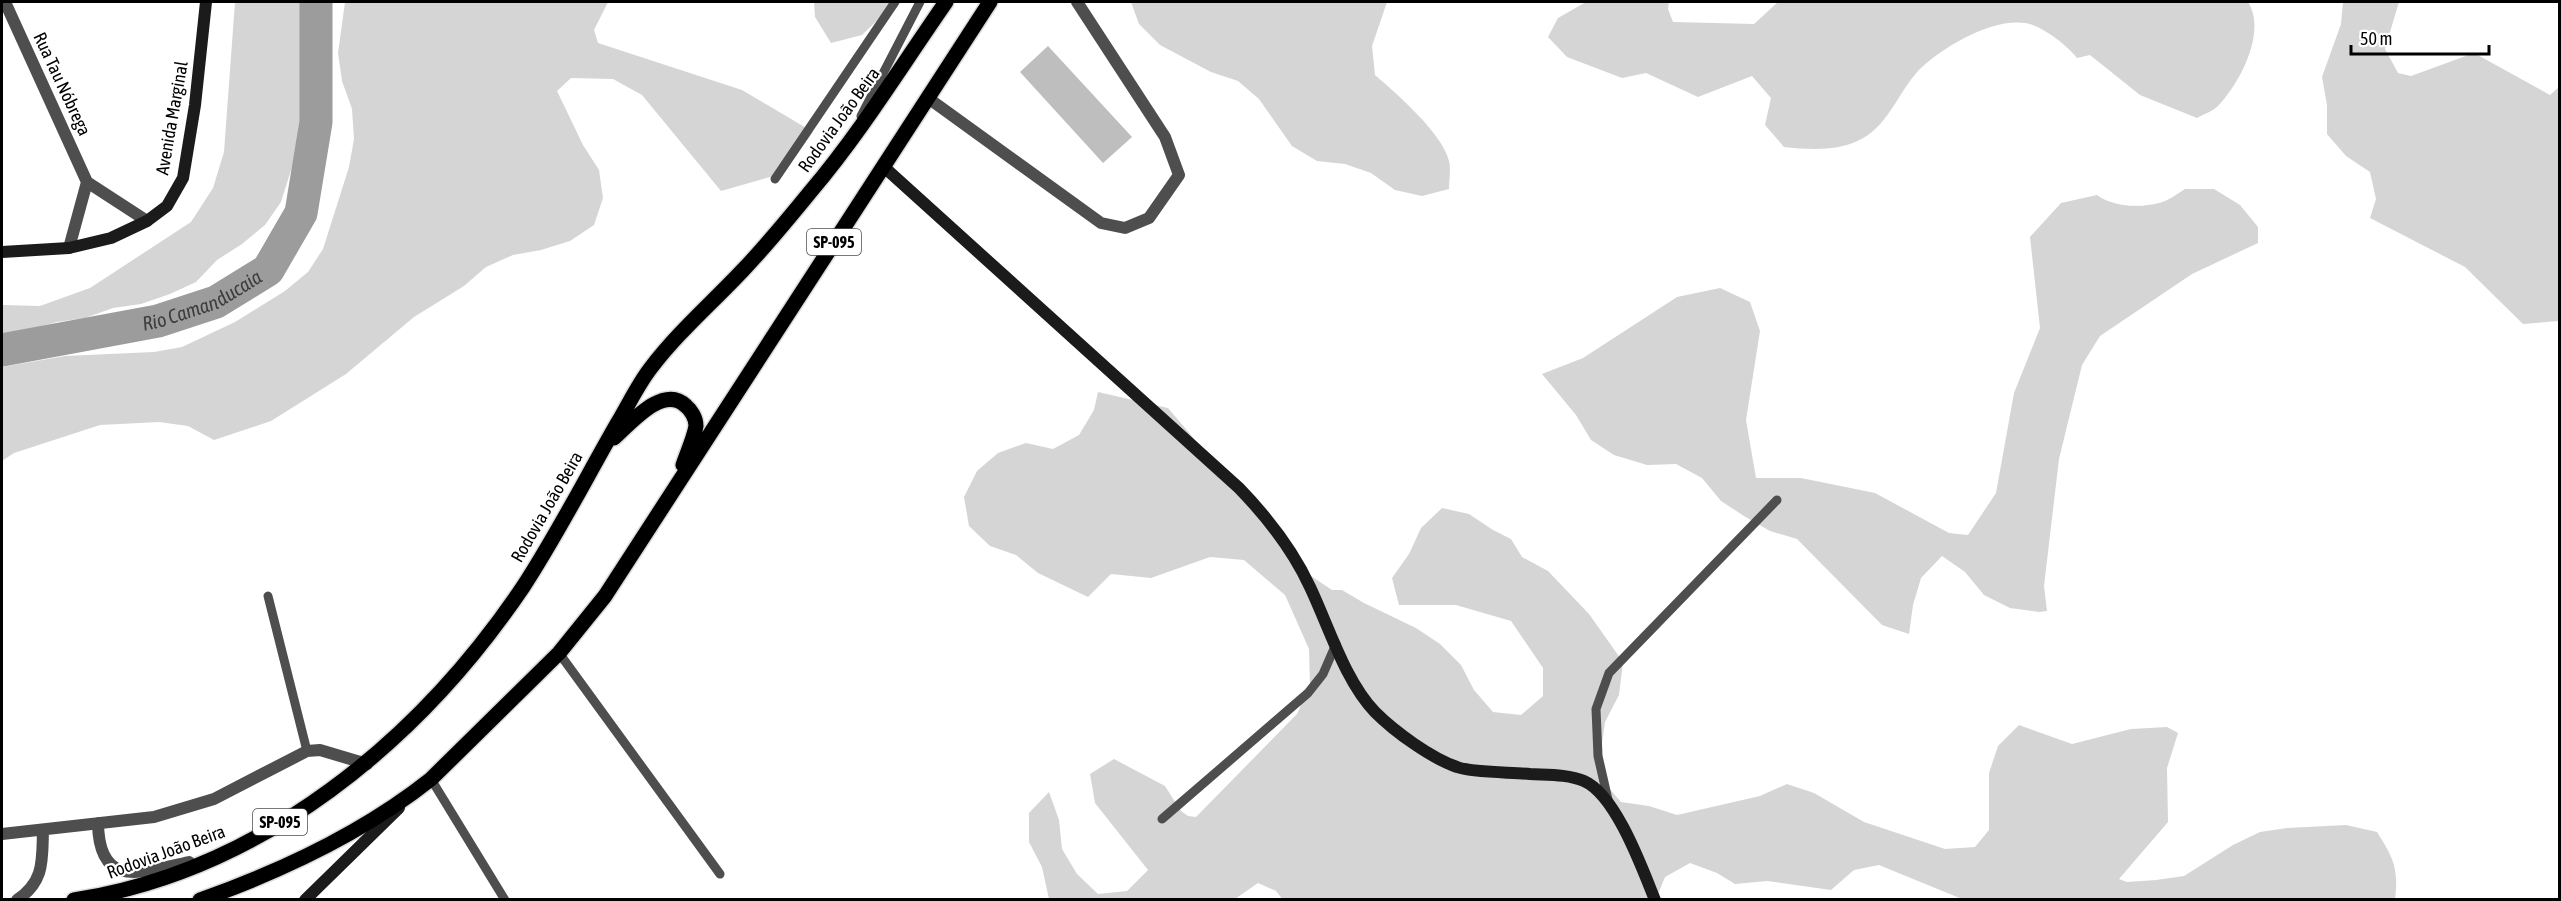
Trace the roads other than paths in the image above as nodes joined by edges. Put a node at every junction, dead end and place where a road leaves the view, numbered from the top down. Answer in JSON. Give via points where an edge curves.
{"nodes":[{"id":1,"x":5,"y":2,"type":"edge"},
{"id":2,"x":206,"y":2,"type":"edge"},
{"id":3,"x":896,"y":2,"type":"edge"},
{"id":4,"x":920,"y":2,"type":"edge"},
{"id":5,"x":946,"y":2,"type":"edge"},
{"id":6,"x":990,"y":2,"type":"edge"},
{"id":7,"x":1077,"y":2,"type":"edge"},
{"id":8,"x":928,"y":98,"type":"junction"},
{"id":9,"x":842,"y":152,"type":"junction"},
{"id":10,"x":884,"y":167,"type":"junction"},
{"id":11,"x":775,"y":179,"type":"dead end"},
{"id":12,"x":87,"y":182,"type":"junction"},
{"id":13,"x":147,"y":221,"type":"junction"},
{"id":14,"x":69,"y":248,"type":"junction"},
{"id":15,"x":2,"y":252,"type":"edge"},
{"id":16,"x":604,"y":446,"type":"junction"},
{"id":17,"x":678,"y":483,"type":"junction"},
{"id":18,"x":1777,"y":500,"type":"dead end"},
{"id":19,"x":268,"y":596,"type":"dead end"},
{"id":20,"x":1336,"y":644,"type":"junction"},
{"id":21,"x":559,"y":653,"type":"junction"},
{"id":22,"x":307,"y":751,"type":"junction"},
{"id":23,"x":368,"y":764,"type":"junction"},
{"id":24,"x":431,"y":779,"type":"junction"},
{"id":25,"x":416,"y":792,"type":"junction"},
{"id":26,"x":1609,"y":804,"type":"junction"},
{"id":27,"x":1161,"y":819,"type":"dead end"},
{"id":28,"x":98,"y":823,"type":"junction"},
{"id":29,"x":43,"y":830,"type":"junction"},
{"id":30,"x":2,"y":834,"type":"edge"},
{"id":31,"x":223,"y":855,"type":"junction"},
{"id":32,"x":720,"y":874,"type":"dead end"},
{"id":33,"x":17,"y":900,"type":"edge"},
{"id":34,"x":74,"y":900,"type":"edge"},
{"id":35,"x":200,"y":900,"type":"edge"},
{"id":36,"x":305,"y":900,"type":"edge"},
{"id":37,"x":505,"y":900,"type":"edge"},
{"id":38,"x":1655,"y":900,"type":"edge"}],
"edges":[{"from":1,"to":12,"type":"street","name":"Rua Tau Nóbrega"},
{"from":2,"to":13,"type":"street","name":"Avenida Marginal","via":[[183,178],[167,206]]},
{"from":3,"to":11,"type":"lane"},
{"from":4,"to":9,"type":"lane"},
{"from":5,"to":9,"type":"main road","name":"Rodovia João Beira","number":"SP-095"},
{"from":6,"to":8,"type":"main road","number":"SP-095"},
{"from":7,"to":8,"type":"street","via":[[1165,137],[1179,174],[1149,218],[1125,228],[1101,223]]},
{"from":8,"to":10,"type":"main road","number":"SP-095"},
{"from":9,"to":16,"type":"main road","name":"Rodovia João Beira","number":"SP-095","via":[[745,269],[675,337],[647,373]]},
{"from":10,"to":17,"type":"main road","number":"SP-095"},
{"from":10,"to":20,"type":"street","via":[[1263,512],[1303,574]]},
{"from":12,"to":13,"type":"street","name":"Rua Tau Nóbrega"},
{"from":12,"to":14,"type":"street"},
{"from":13,"to":14,"type":"street","name":"Avenida Marginal","via":[[111,238]]},
{"from":14,"to":15,"type":"street","name":"Avenida Marginal"},
{"from":16,"to":17,"type":"main road","via":[[648,408],[664,399],[680,400],[692,411],[696,424]]},
{"from":16,"to":23,"type":"main road","name":"Rodovia João Beira","number":"SP-095","via":[[523,587],[450,682]]},
{"from":17,"to":21,"type":"main road","number":"SP-095","via":[[605,596]]},
{"from":18,"to":26,"type":"lane","via":[[1609,673],[1596,709],[1598,756]]},
{"from":19,"to":22,"type":"lane"},
{"from":20,"to":26,"type":"street","via":[[1355,685],[1375,711],[1415,744],[1459,768],[1584,781]]},
{"from":20,"to":27,"type":"lane","via":[[1323,674],[1308,693]]},
{"from":21,"to":24,"type":"main road","number":"SP-095"},
{"from":21,"to":32,"type":"lane"},
{"from":22,"to":23,"type":"street","via":[[320,750]]},
{"from":22,"to":28,"type":"street","via":[[214,799],[154,817]]},
{"from":23,"to":31,"type":"main road","name":"Rodovia João Beira","number":"SP-095","via":[[312,804]]},
{"from":24,"to":25,"type":"main road","number":"SP-095"},
{"from":24,"to":37,"type":"lane"},
{"from":25,"to":35,"type":"main road","number":"SP-095","via":[[324,849]]},
{"from":25,"to":36,"type":"street"},
{"from":26,"to":38,"type":"street","via":[[1630,840]]},
{"from":28,"to":29,"type":"street"},
{"from":28,"to":31,"type":"street","via":[[98,840],[104,859],[112,868],[133,872]]},
{"from":29,"to":30,"type":"street"},
{"from":29,"to":33,"type":"street","via":[[38,879]]},
{"from":31,"to":34,"type":"main road","name":"Rodovia João Beira","number":"SP-095","via":[[116,893]]}]}
